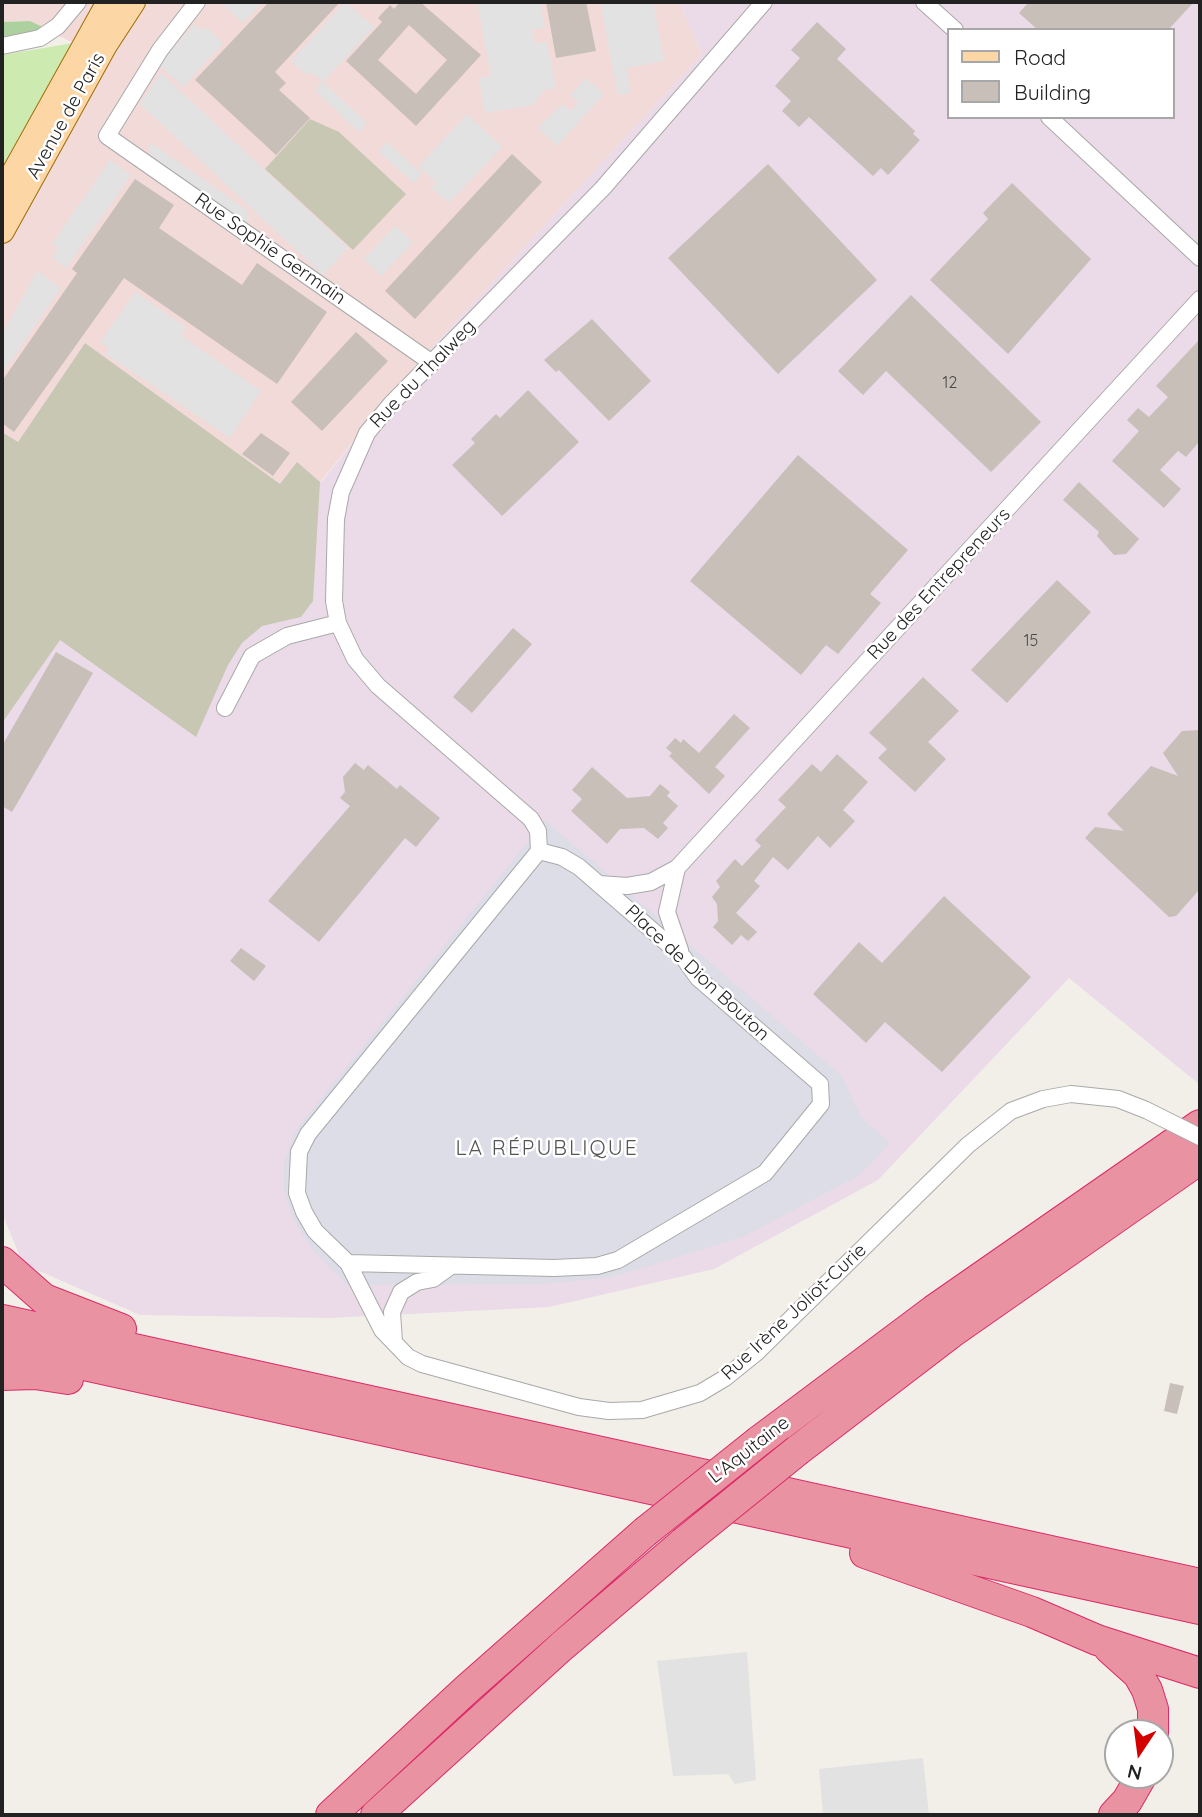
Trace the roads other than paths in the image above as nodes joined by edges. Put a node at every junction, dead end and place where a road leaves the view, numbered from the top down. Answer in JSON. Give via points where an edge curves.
{"nodes":[{"id":1,"x":78,"y":2,"type":"edge"},
{"id":2,"x":109,"y":2,"type":"edge"},
{"id":3,"x":133,"y":2,"type":"edge"},
{"id":4,"x":197,"y":2,"type":"edge"},
{"id":5,"x":764,"y":2,"type":"edge"},
{"id":6,"x":924,"y":2,"type":"edge"},
{"id":7,"x":953,"y":28,"type":"edge"},
{"id":8,"x":2,"y":47,"type":"edge"},
{"id":9,"x":1051,"y":119,"type":"edge"},
{"id":10,"x":2,"y":194,"type":"edge"},
{"id":11,"x":2,"y":231,"type":"edge"},
{"id":12,"x":1200,"y":258,"type":"edge"},
{"id":13,"x":1200,"y":299,"type":"edge"},
{"id":14,"x":432,"y":363,"type":"junction"},
{"id":15,"x":338,"y":624,"type":"junction"},
{"id":16,"x":225,"y":708,"type":"dead end"},
{"id":17,"x":539,"y":851,"type":"junction"},
{"id":18,"x":677,"y":869,"type":"junction"},
{"id":19,"x":599,"y":884,"type":"junction"},
{"id":20,"x":683,"y":957,"type":"junction"},
{"id":21,"x":1200,"y":1125,"type":"edge"},
{"id":22,"x":1200,"y":1137,"type":"edge"},
{"id":23,"x":1200,"y":1159,"type":"edge"},
{"id":24,"x":2,"y":1262,"type":"edge"},
{"id":25,"x":348,"y":1263,"type":"junction"},
{"id":26,"x":451,"y":1266,"type":"junction"},
{"id":27,"x":2,"y":1320,"type":"edge"},
{"id":28,"x":394,"y":1342,"type":"junction"},
{"id":29,"x":2,"y":1347,"type":"edge"},
{"id":30,"x":2,"y":1375,"type":"edge"},
{"id":31,"x":418,"y":1411,"type":"junction"},
{"id":32,"x":494,"y":1456,"type":"junction"},
{"id":33,"x":691,"y":1544,"type":"junction"},
{"id":34,"x":1200,"y":1584,"type":"edge"},
{"id":35,"x":1200,"y":1609,"type":"edge"},
{"id":36,"x":1097,"y":1640,"type":"junction"},
{"id":37,"x":1200,"y":1673,"type":"edge"},
{"id":38,"x":1153,"y":1719,"type":"edge"},
{"id":39,"x":1134,"y":1789,"type":"edge"},
{"id":40,"x":331,"y":1815,"type":"edge"},
{"id":41,"x":376,"y":1815,"type":"edge"},
{"id":42,"x":399,"y":1815,"type":"edge"},
{"id":43,"x":1114,"y":1815,"type":"edge"}],
"edges":[{"from":1,"to":8,"type":"street","via":[[58,26],[40,38]]},
{"from":2,"to":10,"type":"main road","name":"Avenue de Paris"},
{"from":3,"to":11,"type":"main road","name":"Avenue de Paris"},
{"from":4,"to":14,"type":"street","name":"Rue Sophie Germain","via":[[107,136]]},
{"from":5,"to":14,"type":"street","name":"Rue du Thalweg","via":[[603,188]]},
{"from":6,"to":7,"type":"street"},
{"from":9,"to":12,"type":"street"},
{"from":13,"to":18,"type":"street","name":"Rue des Entrepreneurs"},
{"from":14,"to":15,"type":"street","name":"Rue du Thalweg","via":[[367,433],[349,467],[336,519],[333,576]]},
{"from":15,"to":16,"type":"street","via":[[286,636],[252,656]]},
{"from":15,"to":17,"type":"street","name":"Rue du Thalweg","via":[[355,659],[378,686],[531,819],[538,831]]},
{"from":17,"to":19,"type":"street","name":"Place de Dion Bouton","via":[[562,857]]},
{"from":17,"to":25,"type":"street","via":[[308,1134],[299,1152],[297,1193],[304,1212],[315,1231]]},
{"from":18,"to":19,"type":"street","via":[[651,883]]},
{"from":18,"to":20,"type":"street","via":[[667,912]]},
{"from":19,"to":20,"type":"street","name":"Place de Dion Bouton"},
{"from":20,"to":26,"type":"street","name":"Place de Dion Bouton","via":[[698,978],[820,1084],[821,1104],[765,1173],[618,1260],[554,1268]]},
{"from":21,"to":40,"type":"highway","name":"L'Aquitaine","bridge":true,"via":[[934,1310],[645,1532]]},
{"from":22,"to":28,"type":"street","name":"Rue Irène Joliot-Curie","bridge":true,"via":[[1118,1099],[1071,1094],[1011,1111],[968,1145],[756,1353],[725,1378],[673,1403],[620,1410],[579,1407],[440,1371],[408,1357]]},
{"from":23,"to":33,"type":"highway","via":[[1027,1278],[877,1391]]},
{"from":24,"to":31,"type":"highway","via":[[44,1299],[91,1320],[176,1346],[339,1385]]},
{"from":25,"to":26,"type":"street","name":"Place de Dion Bouton"},
{"from":25,"to":28,"type":"street","name":"Rue Irène Joliot-Curie","via":[[371,1314]]},
{"from":26,"to":28,"type":"street","via":[[401,1292],[392,1312]]},
{"from":27,"to":31,"type":"highway"},
{"from":29,"to":32,"type":"highway"},
{"from":30,"to":32,"type":"highway","via":[[35,1374],[107,1384],[403,1448]]},
{"from":31,"to":34,"type":"highway"},
{"from":32,"to":35,"type":"highway"},
{"from":32,"to":36,"type":"highway","via":[[572,1483],[840,1544]]},
{"from":33,"to":41,"type":"highway","via":[[562,1647]]},
{"from":33,"to":42,"type":"highway"},
{"from":36,"to":37,"type":"highway"},
{"from":36,"to":38,"type":"highway","via":[[1139,1674]]},
{"from":39,"to":43,"type":"highway"}]}
